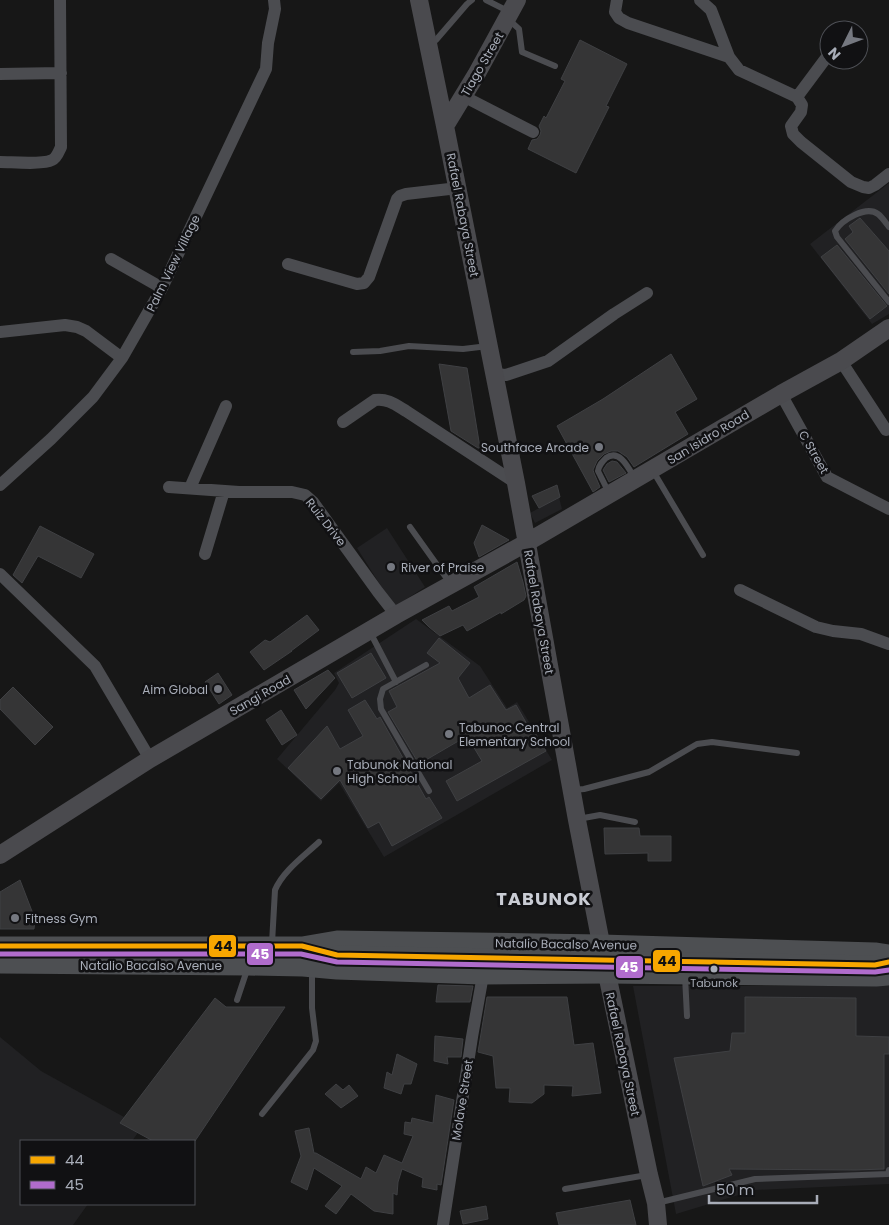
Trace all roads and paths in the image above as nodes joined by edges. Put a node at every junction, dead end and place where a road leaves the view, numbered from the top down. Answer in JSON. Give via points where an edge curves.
{"nodes":[{"id":1,"x":60,"y":0,"type":"edge"},
{"id":2,"x":274,"y":0,"type":"edge"},
{"id":3,"x":419,"y":0,"type":"edge"},
{"id":4,"x":472,"y":0,"type":"edge"},
{"id":5,"x":486,"y":0,"type":"edge"},
{"id":6,"x":617,"y":0,"type":"edge"},
{"id":7,"x":700,"y":0,"type":"edge"},
{"id":8,"x":512,"y":10,"type":"edge"},
{"id":9,"x":428,"y":45,"type":"junction"},
{"id":10,"x":728,"y":58,"type":"junction"},
{"id":11,"x":555,"y":66,"type":"dead end"},
{"id":12,"x":819,"y":67,"type":"edge"},
{"id":13,"x":60,"y":73,"type":"junction"},
{"id":14,"x":0,"y":74,"type":"edge"},
{"id":15,"x":463,"y":96,"type":"junction"},
{"id":16,"x":797,"y":97,"type":"junction"},
{"id":17,"x":446,"y":126,"type":"junction"},
{"id":18,"x":533,"y":132,"type":"dead end"},
{"id":19,"x":0,"y":162,"type":"edge"},
{"id":20,"x":889,"y":174,"type":"edge"},
{"id":21,"x":458,"y":188,"type":"junction"},
{"id":22,"x":889,"y":227,"type":"edge"},
{"id":23,"x":111,"y":260,"type":"dead end"},
{"id":24,"x":288,"y":264,"type":"dead end"},
{"id":25,"x":162,"y":288,"type":"junction"},
{"id":26,"x":647,"y":293,"type":"dead end"},
{"id":27,"x":889,"y":302,"type":"edge"},
{"id":28,"x":889,"y":328,"type":"edge"},
{"id":29,"x":0,"y":332,"type":"edge"},
{"id":30,"x":488,"y":346,"type":"junction"},
{"id":31,"x":353,"y":352,"type":"dead end"},
{"id":32,"x":122,"y":358,"type":"junction"},
{"id":33,"x":841,"y":361,"type":"junction"},
{"id":34,"x":495,"y":374,"type":"junction"},
{"id":35,"x":781,"y":394,"type":"junction"},
{"id":36,"x":226,"y":406,"type":"dead end"},
{"id":37,"x":342,"y":422,"type":"dead end"},
{"id":38,"x":886,"y":430,"type":"dead end"},
{"id":39,"x":652,"y":470,"type":"junction"},
{"id":40,"x":636,"y":480,"type":"junction"},
{"id":41,"x":516,"y":483,"type":"junction"},
{"id":42,"x":0,"y":485,"type":"edge"},
{"id":43,"x":169,"y":487,"type":"dead end"},
{"id":44,"x":190,"y":488,"type":"junction"},
{"id":45,"x":224,"y":491,"type":"junction"},
{"id":46,"x":610,"y":495,"type":"junction"},
{"id":47,"x":889,"y":509,"type":"edge"},
{"id":48,"x":410,"y":527,"type":"dead end"},
{"id":49,"x":526,"y":543,"type":"junction"},
{"id":50,"x":205,"y":554,"type":"dead end"},
{"id":51,"x":702,"y":556,"type":"dead end"},
{"id":52,"x":0,"y":574,"type":"edge"},
{"id":53,"x":451,"y":584,"type":"junction"},
{"id":54,"x":740,"y":590,"type":"dead end"},
{"id":55,"x":396,"y":615,"type":"junction"},
{"id":56,"x":369,"y":631,"type":"junction"},
{"id":57,"x":889,"y":644,"type":"edge"},
{"id":58,"x":426,"y":665,"type":"dead end"},
{"id":59,"x":396,"y":682,"type":"junction"},
{"id":60,"x":797,"y":753,"type":"dead end"},
{"id":61,"x":150,"y":758,"type":"junction"},
{"id":62,"x":572,"y":790,"type":"junction"},
{"id":63,"x":428,"y":791,"type":"dead end"},
{"id":64,"x":577,"y":820,"type":"junction"},
{"id":65,"x":635,"y":822,"type":"dead end"},
{"id":66,"x":319,"y":842,"type":"dead end"},
{"id":67,"x":0,"y":856,"type":"edge"},
{"id":68,"x":601,"y":944,"type":"junction"},
{"id":69,"x":0,"y":946,"type":"edge"},
{"id":70,"x":272,"y":946,"type":"junction"},
{"id":71,"x":302,"y":946,"type":"junction"},
{"id":72,"x":338,"y":955,"type":"junction"},
{"id":73,"x":0,"y":964,"type":"edge"},
{"id":74,"x":886,"y":965,"type":"edge"},
{"id":75,"x":249,"y":966,"type":"junction"},
{"id":76,"x":307,"y":968,"type":"junction"},
{"id":77,"x":606,"y":974,"type":"junction"},
{"id":78,"x":484,"y":975,"type":"junction"},
{"id":79,"x":686,"y":975,"type":"junction"},
{"id":80,"x":237,"y":1000,"type":"dead end"},
{"id":81,"x":687,"y":1016,"type":"dead end"},
{"id":82,"x":262,"y":1114,"type":"dead end"},
{"id":83,"x":889,"y":1170,"type":"edge"},
{"id":84,"x":649,"y":1175,"type":"junction"},
{"id":85,"x":565,"y":1189,"type":"dead end"},
{"id":86,"x":656,"y":1203,"type":"junction"},
{"id":87,"x":444,"y":1225,"type":"edge"},
{"id":88,"x":658,"y":1225,"type":"edge"}],
"edges":[{"from":1,"to":13,"type":"street"},
{"from":2,"to":25,"type":"street","name":"Palm View Village","via":[[266,69]]},
{"from":3,"to":9,"type":"main road","name":"Rafael Rabaya Street"},
{"from":4,"to":9,"type":"lane"},
{"from":5,"to":8,"type":"lane"},
{"from":6,"to":10,"type":"street","via":[[615,12],[618,18]]},
{"from":7,"to":10,"type":"street","via":[[711,10]]},
{"from":8,"to":11,"type":"lane","via":[[522,52]]},
{"from":8,"to":15,"type":"main road","name":"Tiago Street"},
{"from":9,"to":17,"type":"main road","name":"Rafael Rabaya Street"},
{"from":10,"to":16,"type":"street","via":[[739,70]]},
{"from":12,"to":16,"type":"street"},
{"from":13,"to":14,"type":"street"},
{"from":13,"to":19,"type":"street","via":[[61,146],[57,156],[43,162]]},
{"from":15,"to":17,"type":"main road","name":"Tiago Street"},
{"from":15,"to":18,"type":"street"},
{"from":16,"to":20,"type":"street","via":[[802,105],[801,112],[791,126],[793,134],[801,142],[851,182],[863,187],[875,186]]},
{"from":17,"to":21,"type":"main road","name":"Rafael Rabaya Street"},
{"from":21,"to":24,"type":"street","via":[[406,194],[397,199],[364,283],[357,284]]},
{"from":21,"to":30,"type":"main road","name":"Rafael Rabaya Street"},
{"from":22,"to":27,"type":"lane","via":[[877,214],[868,212],[858,213],[835,231]]},
{"from":23,"to":25,"type":"street"},
{"from":25,"to":32,"type":"street","name":"Palm View Village"},
{"from":26,"to":34,"type":"street","via":[[548,361],[506,375]]},
{"from":28,"to":33,"type":"main road","name":"San Isidro Road"},
{"from":29,"to":32,"type":"street","via":[[66,325],[86,331]]},
{"from":30,"to":31,"type":"lane","via":[[463,349],[409,346]]},
{"from":30,"to":34,"type":"main road","name":"Rafael Rabaya Street"},
{"from":32,"to":42,"type":"street","name":"Palm View Village","via":[[93,397]]},
{"from":33,"to":35,"type":"main road","name":"San Isidro Road"},
{"from":33,"to":38,"type":"street"},
{"from":34,"to":41,"type":"main road","name":"Rafael Rabaya Street"},
{"from":35,"to":39,"type":"main road","name":"San Isidro Road"},
{"from":35,"to":47,"type":"street","name":"C Street","via":[[827,477]]},
{"from":36,"to":44,"type":"street"},
{"from":37,"to":41,"type":"street","via":[[375,400],[388,401]]},
{"from":39,"to":40,"type":"main road","name":"San Isidro Road"},
{"from":39,"to":51,"type":"lane"},
{"from":40,"to":46,"type":"main road","name":"San Isidro Road"},
{"from":40,"to":46,"type":"lane","via":[[622,459],[610,456],[598,467]]},
{"from":41,"to":49,"type":"main road","name":"Rafael Rabaya Street"},
{"from":43,"to":44,"type":"street","name":"Ruiz Drive"},
{"from":44,"to":45,"type":"street","name":"Ruiz Drive"},
{"from":45,"to":50,"type":"street"},
{"from":45,"to":55,"type":"street","name":"Ruiz Drive","via":[[305,495]]},
{"from":46,"to":49,"type":"main road","name":"San Isidro Road"},
{"from":48,"to":53,"type":"lane"},
{"from":49,"to":53,"type":"main road","name":"Sangi Road"},
{"from":49,"to":62,"type":"main road","name":"Rafael Rabaya Street"},
{"from":52,"to":61,"type":"street","via":[[95,666]]},
{"from":53,"to":55,"type":"main road","name":"Sangi Road"},
{"from":54,"to":57,"type":"street","via":[[816,627],[861,634]]},
{"from":55,"to":56,"type":"main road","name":"Sangi Road"},
{"from":56,"to":59,"type":"lane"},
{"from":56,"to":61,"type":"main road","name":"Sangi Road"},
{"from":58,"to":59,"type":"lane"},
{"from":59,"to":63,"type":"lane","via":[[383,689],[381,709]]},
{"from":60,"to":62,"type":"lane","via":[[712,742],[697,744],[649,772]]},
{"from":61,"to":67,"type":"main road","name":"Sangi Road"},
{"from":62,"to":64,"type":"main road","name":"Rafael Rabaya Street"},
{"from":64,"to":65,"type":"lane","via":[[600,815]]},
{"from":64,"to":68,"type":"main road","name":"Rafael Rabaya Street"},
{"from":66,"to":70,"type":"lane","via":[[278,882]]},
{"from":68,"to":71,"type":"main road","name":"Natalio Bacalso Avenue","via":[[337,940]]},
{"from":68,"to":74,"type":"main road","name":"Natalio Bacalso Avenue","via":[[876,952]]},
{"from":68,"to":77,"type":"main road","name":"Rafael Rabaya Street"},
{"from":69,"to":70,"type":"main road","name":"Natalio Bacalso Avenue"},
{"from":70,"to":71,"type":"main road","name":"Natalio Bacalso Avenue"},
{"from":71,"to":72,"type":"main road","name":"Natalio Bacalso Avenue"},
{"from":72,"to":74,"type":"main road","bridge":true},
{"from":72,"to":76,"type":"main road","name":"Natalio Bacalso Avenue"},
{"from":73,"to":75,"type":"main road","name":"Natalio Bacalso Avenue"},
{"from":74,"to":79,"type":"main road","name":"Natalio Bacalso Avenue","via":[[876,977]]},
{"from":75,"to":76,"type":"main road","name":"Natalio Bacalso Avenue"},
{"from":75,"to":80,"type":"lane"},
{"from":76,"to":78,"type":"main road","name":"Natalio Bacalso Avenue"},
{"from":76,"to":82,"type":"lane","via":[[315,1046]]},
{"from":77,"to":78,"type":"main road","name":"Natalio Bacalso Avenue"},
{"from":77,"to":79,"type":"main road","name":"Natalio Bacalso Avenue"},
{"from":77,"to":84,"type":"main road","name":"Rafael Rabaya Street"},
{"from":78,"to":87,"type":"street","name":"Molave Street","via":[[470,1046]]},
{"from":79,"to":81,"type":"lane"},
{"from":83,"to":86,"type":"lane","via":[[888,1174],[755,1180]]},
{"from":84,"to":85,"type":"lane"},
{"from":84,"to":86,"type":"main road","name":"Rafael Rabaya Street"},
{"from":86,"to":88,"type":"main road","name":"Rafael Rabaya Street"}]}
